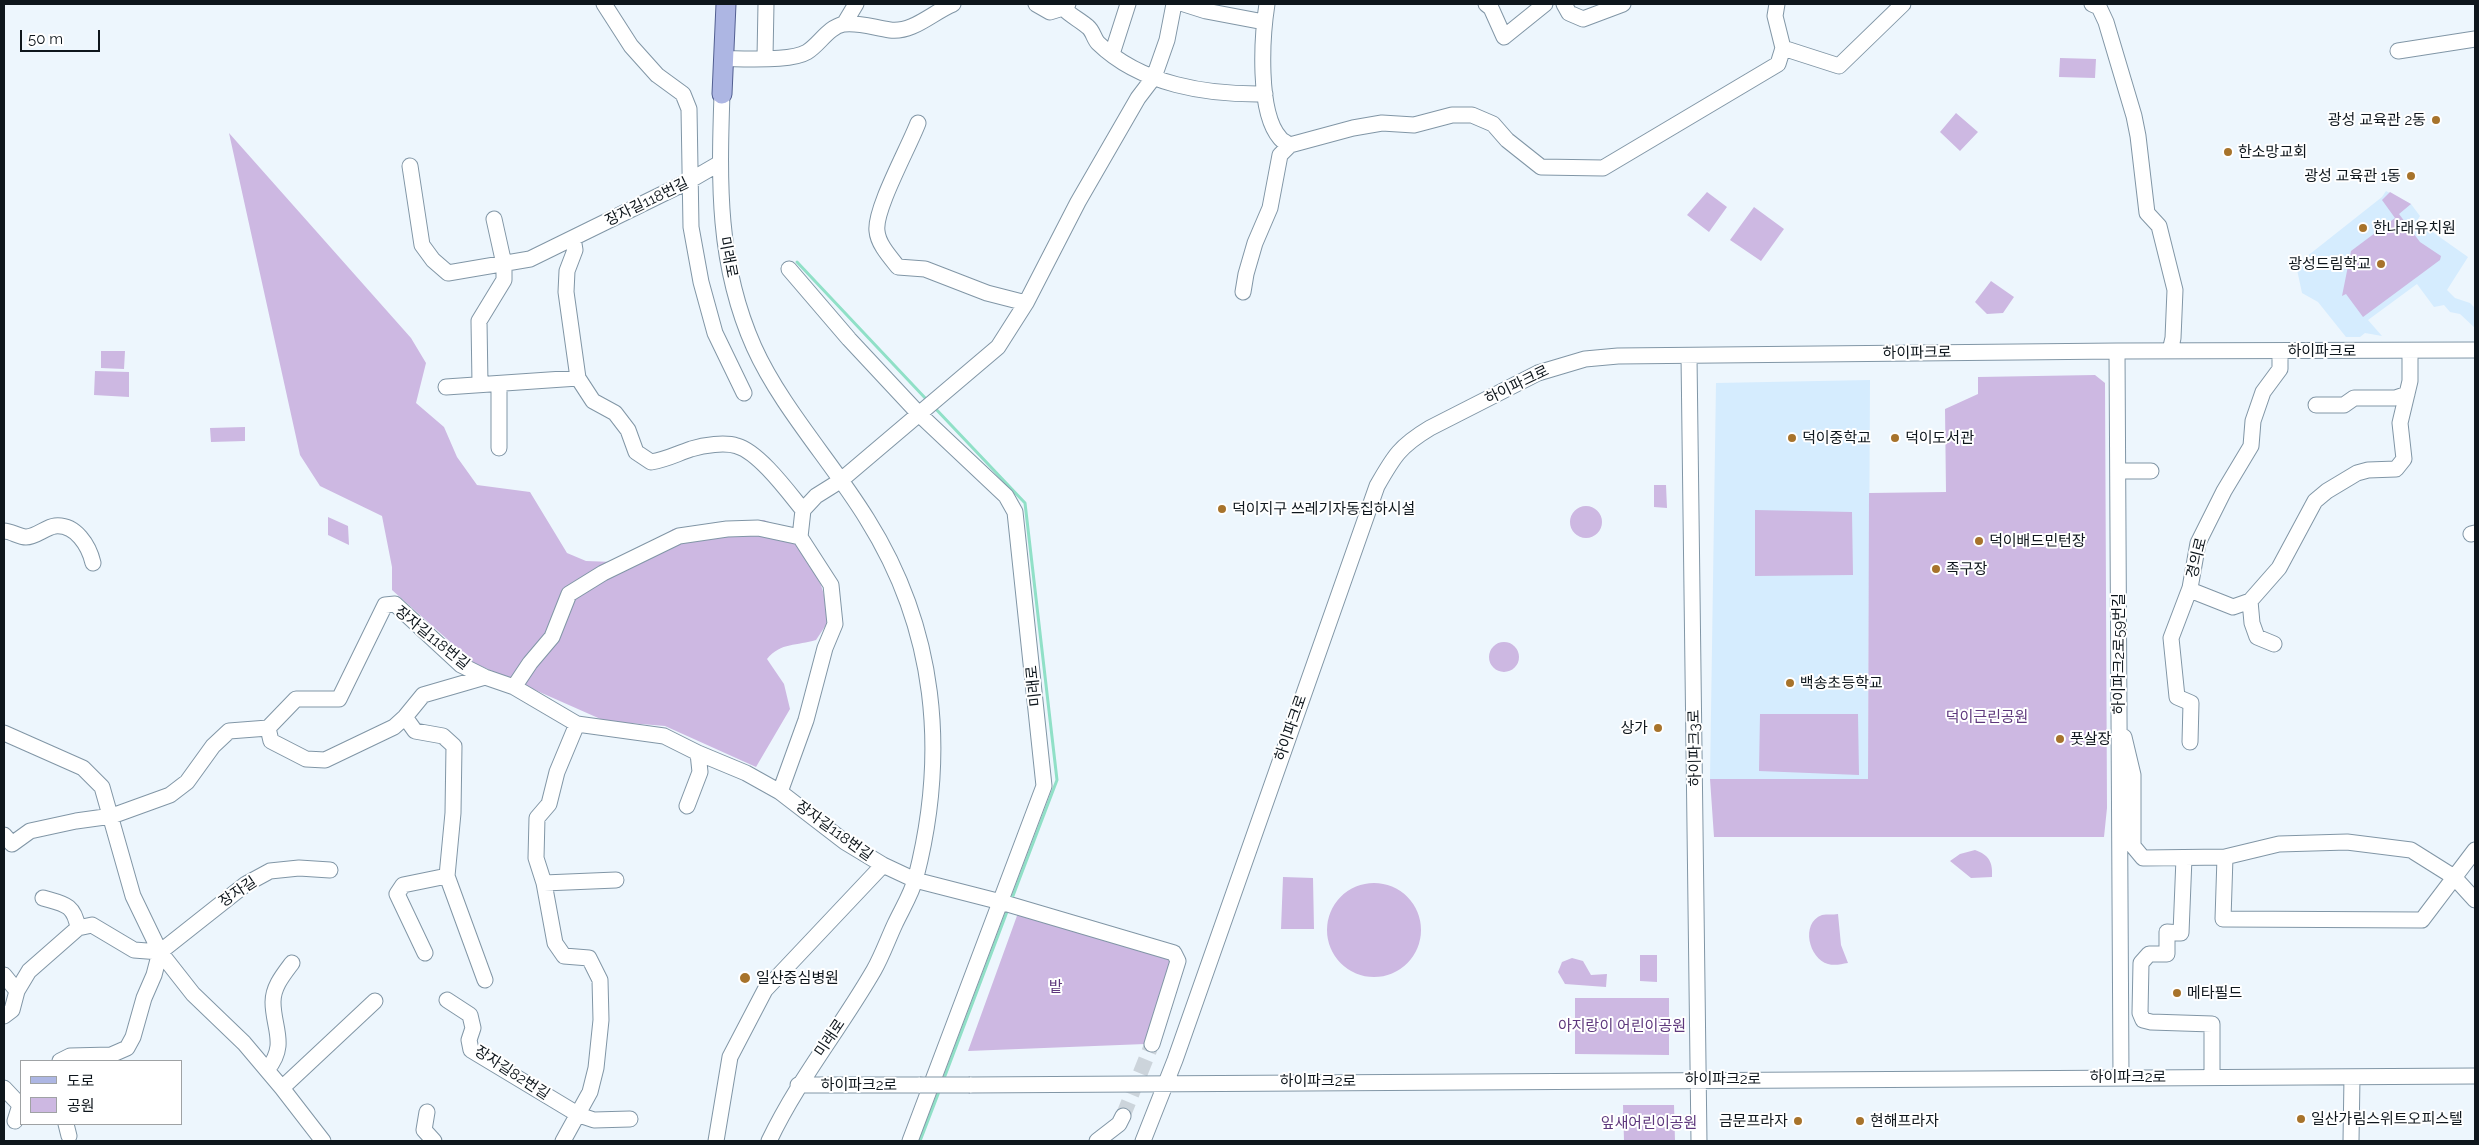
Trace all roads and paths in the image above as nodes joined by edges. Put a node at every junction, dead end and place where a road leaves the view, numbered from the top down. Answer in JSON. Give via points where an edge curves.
{"nodes":[{"id":1,"x":604,"y":4,"type":"edge"},
{"id":2,"x":726,"y":4,"type":"edge"},
{"id":3,"x":766,"y":4,"type":"edge"},
{"id":4,"x":856,"y":4,"type":"edge"},
{"id":5,"x":953,"y":4,"type":"edge"},
{"id":6,"x":1036,"y":4,"type":"edge"},
{"id":7,"x":1128,"y":4,"type":"edge"},
{"id":8,"x":1174,"y":4,"type":"edge"},
{"id":9,"x":1184,"y":4,"type":"edge"},
{"id":10,"x":1267,"y":4,"type":"edge"},
{"id":11,"x":1486,"y":4,"type":"edge"},
{"id":12,"x":1545,"y":4,"type":"edge"},
{"id":13,"x":1564,"y":4,"type":"edge"},
{"id":14,"x":1623,"y":4,"type":"edge"},
{"id":15,"x":1777,"y":4,"type":"edge"},
{"id":16,"x":1903,"y":4,"type":"edge"},
{"id":17,"x":2092,"y":4,"type":"edge"},
{"id":18,"x":1066,"y":6,"type":"edge"},
{"id":19,"x":1264,"y":22,"type":"junction"},
{"id":20,"x":844,"y":24,"type":"junction"},
{"id":21,"x":2475,"y":39,"type":"edge"},
{"id":22,"x":1783,"y":48,"type":"junction"},
{"id":23,"x":2398,"y":51,"type":"dead end"},
{"id":24,"x":1112,"y":54,"type":"junction"},
{"id":25,"x":765,"y":57,"type":"junction"},
{"id":26,"x":724,"y":58,"type":"junction"},
{"id":27,"x":1154,"y":77,"type":"junction"},
{"id":28,"x":722,"y":94,"type":"joint"},
{"id":29,"x":1265,"y":94,"type":"junction"},
{"id":30,"x":918,"y":123,"type":"dead end"},
{"id":31,"x":1290,"y":145,"type":"junction"},
{"id":32,"x":720,"y":163,"type":"junction"},
{"id":33,"x":410,"y":166,"type":"dead end"},
{"id":34,"x":689,"y":182,"type":"junction"},
{"id":35,"x":494,"y":219,"type":"dead end"},
{"id":36,"x":573,"y":238,"type":"junction"},
{"id":37,"x":504,"y":264,"type":"junction"},
{"id":38,"x":789,"y":269,"type":"dead end"},
{"id":39,"x":1243,"y":292,"type":"dead end"},
{"id":40,"x":1026,"y":304,"type":"junction"},
{"id":41,"x":2170,"y":350,"type":"junction"},
{"id":42,"x":2410,"y":350,"type":"junction"},
{"id":43,"x":2475,"y":350,"type":"edge"},
{"id":44,"x":2117,"y":351,"type":"junction"},
{"id":45,"x":2280,"y":351,"type":"junction"},
{"id":46,"x":1689,"y":356,"type":"junction"},
{"id":47,"x":578,"y":378,"type":"junction"},
{"id":48,"x":480,"y":384,"type":"junction"},
{"id":49,"x":499,"y":384,"type":"junction"},
{"id":50,"x":446,"y":387,"type":"dead end"},
{"id":51,"x":744,"y":393,"type":"dead end"},
{"id":52,"x":2407,"y":394,"type":"junction"},
{"id":53,"x":2316,"y":405,"type":"dead end"},
{"id":54,"x":923,"y":411,"type":"junction"},
{"id":55,"x":498,"y":448,"type":"dead end"},
{"id":56,"x":2118,"y":471,"type":"junction"},
{"id":57,"x":2150,"y":471,"type":"dead end"},
{"id":58,"x":840,"y":481,"type":"junction"},
{"id":59,"x":803,"y":510,"type":"junction"},
{"id":60,"x":4,"y":531,"type":"edge"},
{"id":61,"x":800,"y":537,"type":"junction"},
{"id":62,"x":93,"y":563,"type":"dead end"},
{"id":63,"x":2190,"y":590,"type":"junction"},
{"id":64,"x":2250,"y":601,"type":"junction"},
{"id":65,"x":2274,"y":644,"type":"dead end"},
{"id":66,"x":485,"y":677,"type":"junction"},
{"id":67,"x":514,"y":687,"type":"junction"},
{"id":68,"x":405,"y":717,"type":"junction"},
{"id":69,"x":2119,"y":722,"type":"junction"},
{"id":70,"x":577,"y":724,"type":"junction"},
{"id":71,"x":268,"y":728,"type":"junction"},
{"id":72,"x":4,"y":733,"type":"edge"},
{"id":73,"x":2190,"y":742,"type":"dead end"},
{"id":74,"x":698,"y":753,"type":"junction"},
{"id":75,"x":780,"y":792,"type":"junction"},
{"id":76,"x":687,"y":806,"type":"dead end"},
{"id":77,"x":112,"y":816,"type":"junction"},
{"id":78,"x":4,"y":835,"type":"edge"},
{"id":79,"x":2475,"y":850,"type":"edge"},
{"id":80,"x":2225,"y":857,"type":"junction"},
{"id":81,"x":2184,"y":858,"type":"junction"},
{"id":82,"x":883,"y":865,"type":"junction"},
{"id":83,"x":330,"y":870,"type":"dead end"},
{"id":84,"x":447,"y":876,"type":"junction"},
{"id":85,"x":2454,"y":877,"type":"junction"},
{"id":86,"x":616,"y":880,"type":"dead end"},
{"id":87,"x":915,"y":880,"type":"junction"},
{"id":88,"x":544,"y":883,"type":"junction"},
{"id":89,"x":44,"y":898,"type":"dead end"},
{"id":90,"x":2475,"y":900,"type":"edge"},
{"id":91,"x":1003,"y":902,"type":"junction"},
{"id":92,"x":78,"y":928,"type":"junction"},
{"id":93,"x":160,"y":952,"type":"junction"},
{"id":94,"x":426,"y":953,"type":"dead end"},
{"id":95,"x":292,"y":963,"type":"dead end"},
{"id":96,"x":4,"y":975,"type":"edge"},
{"id":97,"x":485,"y":980,"type":"dead end"},
{"id":98,"x":17,"y":991,"type":"junction"},
{"id":99,"x":448,"y":1000,"type":"dead end"},
{"id":100,"x":375,"y":1001,"type":"dead end"},
{"id":101,"x":4,"y":1016,"type":"edge"},
{"id":102,"x":1152,"y":1044,"type":"tunnel mouth"},
{"id":103,"x":62,"y":1060,"type":"edge"},
{"id":104,"x":267,"y":1070,"type":"junction"},
{"id":105,"x":2352,"y":1076,"type":"junction"},
{"id":106,"x":2475,"y":1076,"type":"edge"},
{"id":107,"x":2121,"y":1077,"type":"junction"},
{"id":108,"x":2212,"y":1077,"type":"junction"},
{"id":109,"x":1699,"y":1079,"type":"junction"},
{"id":110,"x":1167,"y":1082,"type":"junction"},
{"id":111,"x":798,"y":1085,"type":"junction"},
{"id":112,"x":4,"y":1088,"type":"edge"},
{"id":113,"x":282,"y":1088,"type":"junction"},
{"id":114,"x":427,"y":1112,"type":"dead end"},
{"id":115,"x":578,"y":1115,"type":"junction"},
{"id":116,"x":1123,"y":1116,"type":"tunnel mouth"},
{"id":117,"x":630,"y":1118,"type":"dead end"},
{"id":118,"x":15,"y":1121,"type":"dead end"},
{"id":119,"x":323,"y":1141,"type":"edge"},
{"id":120,"x":434,"y":1141,"type":"edge"},
{"id":121,"x":563,"y":1141,"type":"edge"},
{"id":122,"x":716,"y":1141,"type":"edge"},
{"id":123,"x":769,"y":1141,"type":"edge"},
{"id":124,"x":910,"y":1141,"type":"edge"},
{"id":125,"x":1097,"y":1141,"type":"edge"},
{"id":126,"x":1143,"y":1141,"type":"edge"},
{"id":127,"x":1699,"y":1141,"type":"edge"},
{"id":128,"x":2352,"y":1141,"type":"edge"}],
"edges":[{"from":1,"to":34,"type":"street","via":[[631,46],[657,75],[683,94],[688,109]]},
{"from":2,"to":26,"type":"main road","name":"미래로"},
{"from":3,"to":25,"type":"street"},
{"from":4,"to":20,"type":"street"},
{"from":5,"to":20,"type":"street","via":[[909,28],[891,30]]},
{"from":6,"to":18,"type":"street","via":[[1050,12]]},
{"from":7,"to":24,"type":"street"},
{"from":8,"to":27,"type":"street","via":[[1167,40]]},
{"from":9,"to":19,"type":"street"},
{"from":10,"to":19,"type":"street"},
{"from":11,"to":12,"type":"street","via":[[1504,37]]},
{"from":13,"to":14,"type":"street","via":[[1569,13],[1583,19]]},
{"from":15,"to":22,"type":"street","via":[[1775,16]]},
{"from":16,"to":22,"type":"street","via":[[1839,66]]},
{"from":17,"to":41,"type":"street","via":[[2099,7],[2106,22],[2124,82],[2138,136],[2147,213],[2159,226],[2175,290]]},
{"from":18,"to":24,"type":"street","via":[[1072,17],[1089,27],[1097,42]]},
{"from":19,"to":29,"type":"street","via":[[1261,60]]},
{"from":20,"to":25,"type":"street","via":[[830,31],[809,51],[794,58]]},
{"from":21,"to":23,"type":"street"},
{"from":22,"to":31,"type":"street","via":[[1778,64],[1603,168],[1541,167],[1507,140],[1493,124],[1472,115],[1452,115],[1414,125],[1382,123]]},
{"from":24,"to":27,"type":"street"},
{"from":25,"to":26,"type":"street"},
{"from":26,"to":28,"type":"main road","name":"미래로"},
{"from":27,"to":29,"type":"street","via":[[1206,91]]},
{"from":27,"to":40,"type":"street","via":[[1138,98],[1078,202]]},
{"from":28,"to":32,"type":"street","name":"미래로"},
{"from":29,"to":31,"type":"street","via":[[1280,138]]},
{"from":30,"to":40,"type":"street","via":[[879,213],[877,231],[887,254],[898,267],[925,269],[987,294]]},
{"from":31,"to":39,"type":"street","via":[[1280,155],[1270,208],[1255,243]]},
{"from":32,"to":34,"type":"street","name":"장자길118번길"},
{"from":32,"to":58,"type":"street","name":"미래로","via":[[724,240],[744,323],[764,368]]},
{"from":33,"to":37,"type":"street","name":"장자길118번길","via":[[422,245],[432,260],[448,273]]},
{"from":34,"to":36,"type":"street","name":"장자길118번길"},
{"from":34,"to":51,"type":"street","via":[[691,227],[701,282],[715,333]]},
{"from":35,"to":37,"type":"street"},
{"from":36,"to":37,"type":"street","name":"장자길118번길","via":[[530,259]]},
{"from":36,"to":47,"type":"street","via":[[575,250],[567,271],[566,292]]},
{"from":37,"to":48,"type":"street","via":[[504,280],[479,321]]},
{"from":38,"to":54,"type":"street","name":"미래로","via":[[849,339]]},
{"from":40,"to":54,"type":"street","via":[[998,347]]},
{"from":41,"to":44,"type":"street","name":"하이파크로"},
{"from":41,"to":45,"type":"street","name":"하이파크로"},
{"from":42,"to":43,"type":"street","name":"하이파크로"},
{"from":42,"to":45,"type":"street","name":"하이파크로","via":[[2351,343]]},
{"from":42,"to":52,"type":"street"},
{"from":44,"to":46,"type":"street","name":"하이파크로"},
{"from":44,"to":56,"type":"street","name":"하이파크2로59번길"},
{"from":45,"to":63,"type":"street","name":"경의로","via":[[2280,369],[2263,392],[2253,421],[2251,446],[2198,543]]},
{"from":46,"to":109,"type":"street","name":"하이파크3로"},
{"from":46,"to":110,"type":"street","name":"하이파크로","via":[[1594,358],[1551,368],[1430,428],[1394,455],[1376,486],[1352,551]]},
{"from":47,"to":49,"type":"street"},
{"from":47,"to":59,"type":"street","via":[[593,401],[615,413],[628,430],[636,452],[651,462],[669,459],[691,448],[738,446],[757,459]]},
{"from":48,"to":49,"type":"street"},
{"from":48,"to":50,"type":"street"},
{"from":49,"to":55,"type":"street"},
{"from":52,"to":53,"type":"street","via":[[2395,398],[2354,398],[2344,404]]},
{"from":52,"to":64,"type":"street","via":[[2400,423],[2404,459],[2396,469],[2357,473],[2315,501],[2279,568]]},
{"from":54,"to":58,"type":"street"},
{"from":54,"to":91,"type":"street","name":"미래로","via":[[1006,496],[1015,512],[1044,786]]},
{"from":56,"to":57,"type":"street"},
{"from":56,"to":69,"type":"street","name":"하이파크2로59번길"},
{"from":58,"to":59,"type":"street","via":[[816,496]]},
{"from":58,"to":87,"type":"street","name":"미래로","via":[[866,517],[900,580],[921,644],[928,681],[934,738],[933,782]]},
{"from":59,"to":61,"type":"street"},
{"from":60,"to":62,"type":"street","via":[[26,537],[55,526],[68,528],[82,538]]},
{"from":61,"to":67,"type":"street","via":[[758,528],[679,536],[603,573],[569,594],[552,637]]},
{"from":61,"to":75,"type":"street","name":"장자길118번길","via":[[830,584],[835,624]]},
{"from":63,"to":64,"type":"street","via":[[2233,607]]},
{"from":63,"to":73,"type":"street","name":"경의로","via":[[2171,638],[2177,697],[2191,704]]},
{"from":64,"to":65,"type":"street","via":[[2257,638]]},
{"from":66,"to":67,"type":"street","name":"장자길118번길"},
{"from":66,"to":68,"type":"street","name":"장자길118번길","via":[[423,695]]},
{"from":66,"to":71,"type":"street","name":"장자길118번길","via":[[461,665],[395,604],[386,605],[339,699],[296,699]]},
{"from":67,"to":70,"type":"street","name":"장자길118번길"},
{"from":68,"to":71,"type":"street","name":"장자길118번길","via":[[394,727],[325,760],[306,759],[272,740]]},
{"from":68,"to":84,"type":"street","via":[[415,731],[444,736],[454,746],[454,813]]},
{"from":69,"to":81,"type":"street","via":[[2133,775],[2133,846],[2143,858]]},
{"from":69,"to":107,"type":"street","name":"하이파크2로59번길"},
{"from":70,"to":74,"type":"street","name":"장자길118번길","via":[[664,736]]},
{"from":70,"to":88,"type":"street","via":[[557,772],[549,804],[537,818],[536,858]]},
{"from":71,"to":77,"type":"street","via":[[229,731],[212,746],[188,782],[170,795]]},
{"from":72,"to":77,"type":"street","via":[[83,768],[102,787]]},
{"from":74,"to":75,"type":"street","name":"장자길118번길"},
{"from":74,"to":76,"type":"street","via":[[700,772]]},
{"from":75,"to":82,"type":"street","name":"장자길118번길","via":[[845,842]]},
{"from":77,"to":78,"type":"street","via":[[30,831],[12,844]]},
{"from":77,"to":93,"type":"street","via":[[133,896]]},
{"from":79,"to":85,"type":"street"},
{"from":80,"to":81,"type":"street"},
{"from":80,"to":85,"type":"street","via":[[2279,844],[2347,842],[2411,850]]},
{"from":80,"to":85,"type":"street","via":[[2223,919],[2422,920]]},
{"from":81,"to":108,"type":"street","via":[[2181,933],[2167,932],[2167,954],[2149,954],[2141,963],[2140,1013],[2143,1020],[2151,1022],[2212,1024]]},
{"from":82,"to":87,"type":"street","name":"장자길118번길"},
{"from":82,"to":122,"type":"street","via":[[765,990],[730,1057]]},
{"from":83,"to":93,"type":"street","name":"장자길","via":[[299,868],[270,872],[246,884]]},
{"from":84,"to":94,"type":"street","via":[[403,885],[397,894]]},
{"from":84,"to":97,"type":"street"},
{"from":85,"to":90,"type":"street"},
{"from":86,"to":88,"type":"street"},
{"from":87,"to":91,"type":"street"},
{"from":87,"to":111,"type":"street","name":"미래로","via":[[875,969]]},
{"from":88,"to":115,"type":"street","via":[[555,943],[564,956],[590,958],[600,980],[601,1020],[596,1068],[590,1092]]},
{"from":89,"to":92,"type":"street","via":[[68,905],[76,914]]},
{"from":91,"to":102,"type":"street","via":[[1174,953],[1178,961]]},
{"from":91,"to":124,"type":"street","name":"미래로","via":[[967,986]]},
{"from":92,"to":93,"type":"street","via":[[92,925],[134,950]]},
{"from":92,"to":98,"type":"street","via":[[29,971]]},
{"from":93,"to":103,"type":"street","via":[[127,1048],[112,1055],[70,1056]]},
{"from":93,"to":104,"type":"street","via":[[193,994]]},
{"from":95,"to":104,"type":"street","via":[[278,981],[273,1002],[278,1029],[276,1059]]},
{"from":96,"to":98,"type":"street"},
{"from":98,"to":101,"type":"street","via":[[12,1010]]},
{"from":99,"to":115,"type":"street","name":"장자길82번길","via":[[470,1015],[474,1028],[468,1040],[471,1050]]},
{"from":100,"to":113,"type":"street"},
{"from":104,"to":113,"type":"street"},
{"from":105,"to":106,"type":"street","name":"하이파크2로"},
{"from":105,"to":108,"type":"street","name":"하이파크2로"},
{"from":105,"to":128,"type":"street"},
{"from":107,"to":108,"type":"street","name":"하이파크2로"},
{"from":107,"to":109,"type":"street","name":"하이파크2로"},
{"from":109,"to":110,"type":"street","name":"하이파크2로"},
{"from":109,"to":127,"type":"street","name":"하이파크3로"},
{"from":110,"to":111,"type":"street","name":"하이파크2로","bridge":true},
{"from":110,"to":126,"type":"street","name":"하이파크로"},
{"from":111,"to":123,"type":"street","name":"미래로"},
{"from":112,"to":118,"type":"street","via":[[20,1105]]},
{"from":113,"to":119,"type":"street"},
{"from":114,"to":120,"type":"street","via":[[424,1130]]},
{"from":115,"to":117,"type":"street","via":[[594,1120]]},
{"from":115,"to":121,"type":"street"},
{"from":116,"to":125,"type":"street","via":[[1119,1124]]}]}
